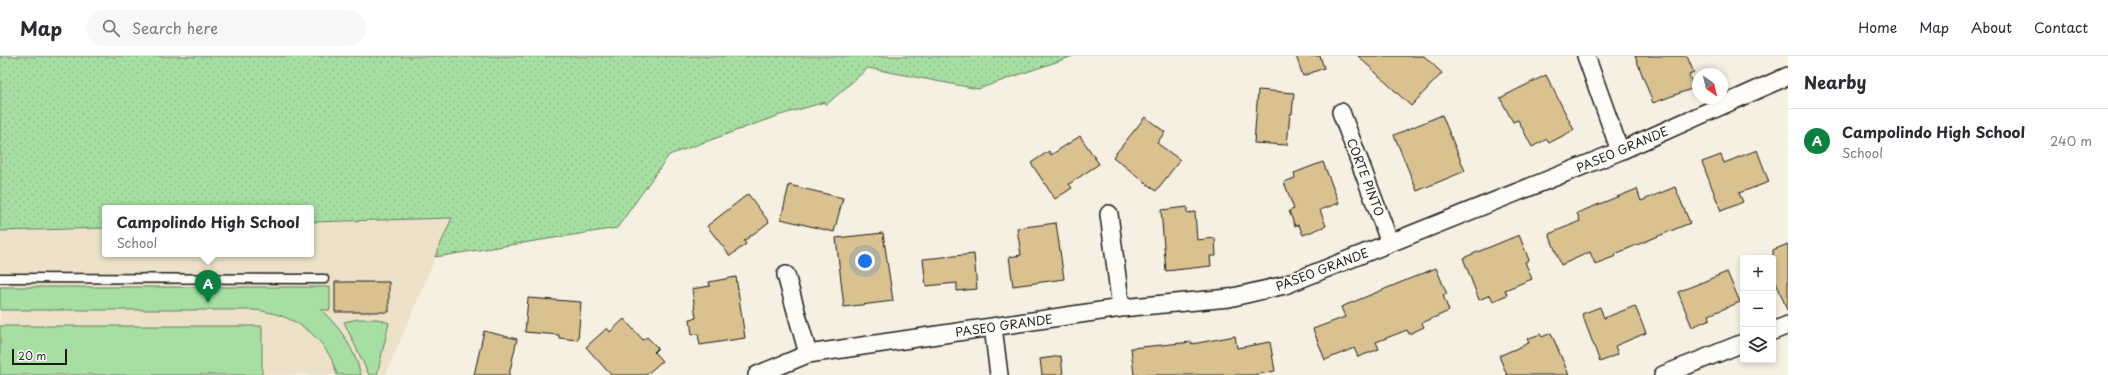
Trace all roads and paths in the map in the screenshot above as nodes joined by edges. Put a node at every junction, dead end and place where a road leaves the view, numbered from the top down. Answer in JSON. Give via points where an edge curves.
{"nodes":[{"id":1,"x":1586,"y":56,"type":"edge"},
{"id":2,"x":1788,"y":76,"type":"edge"},
{"id":3,"x":1341,"y":112,"type":"dead end"},
{"id":4,"x":1620,"y":150,"type":"junction"},
{"id":5,"x":1109,"y":214,"type":"dead end"},
{"id":6,"x":1390,"y":243,"type":"junction"},
{"id":7,"x":786,"y":275,"type":"dead end"},
{"id":8,"x":0,"y":278,"type":"edge"},
{"id":9,"x":324,"y":279,"type":"dead end"},
{"id":10,"x":1121,"y":308,"type":"junction"},
{"id":11,"x":1788,"y":325,"type":"edge"},
{"id":12,"x":993,"y":327,"type":"junction"},
{"id":13,"x":1776,"y":330,"type":"edge"},
{"id":14,"x":1740,"y":344,"type":"edge"},
{"id":15,"x":808,"y":354,"type":"junction"},
{"id":16,"x":757,"y":375,"type":"edge"},
{"id":17,"x":999,"y":375,"type":"edge"},
{"id":18,"x":1663,"y":375,"type":"edge"}],
"edges":[{"from":1,"to":4,"type":"street"},
{"from":2,"to":4,"type":"street","name":"PASEO GRANDE"},
{"from":3,"to":6,"type":"street","name":"CORTE PINTO"},
{"from":4,"to":6,"type":"street","name":"PASEO GRANDE"},
{"from":5,"to":10,"type":"street"},
{"from":6,"to":10,"type":"street","name":"PASEO GRANDE","via":[[1284,285],[1229,298]]},
{"from":7,"to":15,"type":"street"},
{"from":8,"to":9,"type":"lane"},
{"from":10,"to":12,"type":"street","name":"PASEO GRANDE"},
{"from":11,"to":13,"type":"street"},
{"from":12,"to":15,"type":"street","name":"PASEO GRANDE"},
{"from":12,"to":17,"type":"street"},
{"from":14,"to":18,"type":"street"},
{"from":15,"to":16,"type":"street","name":"PASEO GRANDE"}]}
